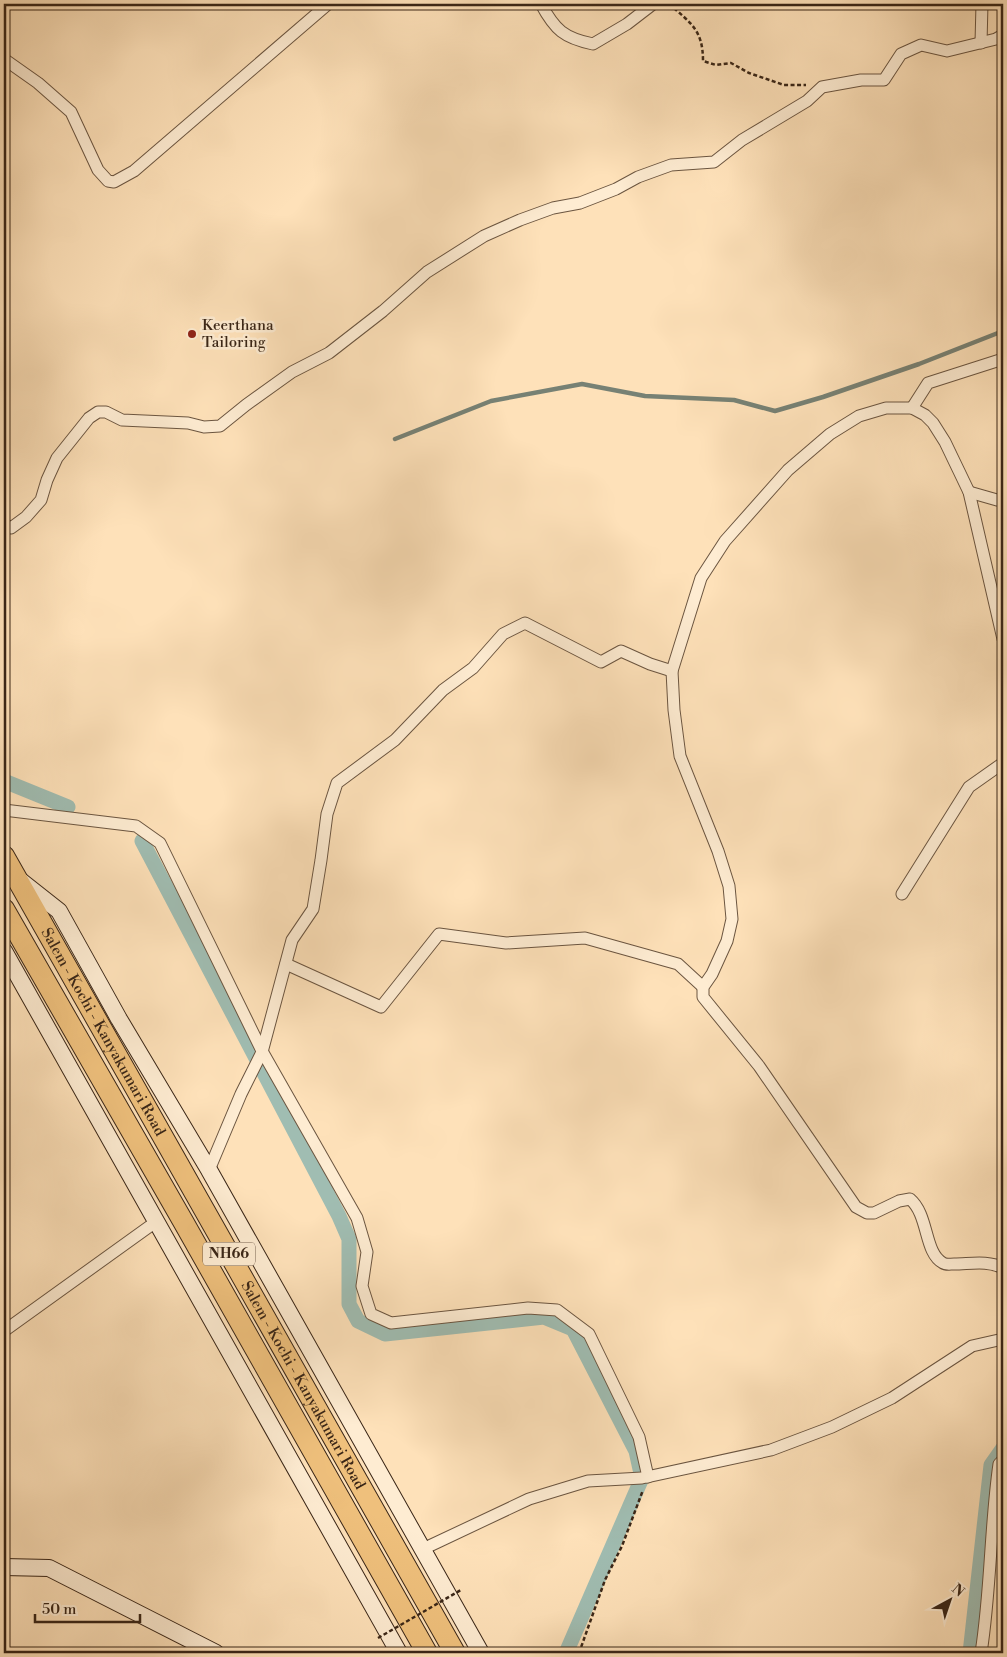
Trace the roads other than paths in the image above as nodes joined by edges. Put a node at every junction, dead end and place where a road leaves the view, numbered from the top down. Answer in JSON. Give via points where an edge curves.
{"nodes":[{"id":1,"x":328,"y":4,"type":"edge"},
{"id":2,"x":541,"y":4,"type":"edge"},
{"id":3,"x":653,"y":4,"type":"edge"},
{"id":4,"x":982,"y":4,"type":"edge"},
{"id":5,"x":1003,"y":35,"type":"edge"},
{"id":6,"x":981,"y":42,"type":"junction"},
{"id":7,"x":4,"y":59,"type":"edge"},
{"id":8,"x":1003,"y":359,"type":"edge"},
{"id":9,"x":912,"y":408,"type":"junction"},
{"id":10,"x":969,"y":492,"type":"junction"},
{"id":11,"x":1003,"y":500,"type":"edge"},
{"id":12,"x":4,"y":525,"type":"edge"},
{"id":13,"x":1003,"y":639,"type":"edge"},
{"id":14,"x":672,"y":671,"type":"junction"},
{"id":15,"x":1003,"y":763,"type":"edge"},
{"id":16,"x":4,"y":810,"type":"edge"},
{"id":17,"x":4,"y":856,"type":"edge"},
{"id":18,"x":16,"y":877,"type":"junction"},
{"id":19,"x":902,"y":894,"type":"dead end"},
{"id":20,"x":4,"y":909,"type":"edge"},
{"id":21,"x":4,"y":951,"type":"edge"},
{"id":22,"x":286,"y":964,"type":"junction"},
{"id":23,"x":703,"y":987,"type":"junction"},
{"id":24,"x":262,"y":1052,"type":"junction"},
{"id":25,"x":209,"y":1170,"type":"junction"},
{"id":26,"x":157,"y":1221,"type":"junction"},
{"id":27,"x":1003,"y":1268,"type":"edge"},
{"id":28,"x":4,"y":1331,"type":"edge"},
{"id":29,"x":1003,"y":1339,"type":"edge"},
{"id":30,"x":1003,"y":1460,"type":"edge"},
{"id":31,"x":648,"y":1477,"type":"junction"},
{"id":32,"x":424,"y":1550,"type":"junction"},
{"id":33,"x":6,"y":1564,"type":"edge"},
{"id":34,"x":216,"y":1653,"type":"edge"},
{"id":35,"x":400,"y":1653,"type":"edge"},
{"id":36,"x":427,"y":1653,"type":"edge"},
{"id":37,"x":455,"y":1653,"type":"edge"},
{"id":38,"x":481,"y":1653,"type":"edge"},
{"id":39,"x":980,"y":1653,"type":"edge"}],
"edges":[{"from":1,"to":7,"type":"street","via":[[134,171],[114,182],[98,170],[71,112],[38,82]]},
{"from":2,"to":3,"type":"street","via":[[562,33],[593,44]]},
{"from":4,"to":6,"type":"street"},
{"from":5,"to":6,"type":"street"},
{"from":6,"to":12,"type":"street","via":[[947,51],[921,45],[901,54],[884,80],[861,80],[822,87],[807,101],[742,140],[714,162],[671,166],[638,176],[616,189],[580,203],[536,214],[484,236],[427,272],[329,353],[292,372],[220,426],[122,420],[106,412],[98,412],[89,418],[58,458],[41,500],[26,518],[11,528]]},
{"from":8,"to":9,"type":"street","via":[[928,383]]},
{"from":9,"to":10,"type":"street","via":[[933,423]]},
{"from":9,"to":14,"type":"street","via":[[886,408],[859,416],[830,434],[782,478],[725,540],[702,578]]},
{"from":10,"to":11,"type":"street"},
{"from":10,"to":13,"type":"street"},
{"from":14,"to":22,"type":"street","via":[[620,651],[601,662],[525,623],[503,634],[473,668],[443,690],[395,740],[337,783],[327,814],[313,909],[292,940]]},
{"from":14,"to":23,"type":"street","via":[[680,756],[730,886],[732,919],[727,942]]},
{"from":15,"to":19,"type":"street","via":[[969,788]]},
{"from":16,"to":24,"type":"street","via":[[136,826],[160,843]]},
{"from":17,"to":18,"type":"highway","name":"Salem - Kochi - Kanyakumari Road","number":"NH66"},
{"from":18,"to":25,"type":"street","via":[[59,911]]},
{"from":18,"to":37,"type":"highway","name":"Salem - Kochi - Kanyakumari Road","number":"NH66"},
{"from":20,"to":36,"type":"highway","name":"Salem - Kochi - Kanyakumari Road","number":"NH66"},
{"from":21,"to":26,"type":"street"},
{"from":22,"to":23,"type":"street","via":[[381,1007],[438,934],[506,944],[585,938],[678,964]]},
{"from":22,"to":24,"type":"street"},
{"from":23,"to":27,"type":"street","via":[[703,997],[759,1066],[856,1207],[874,1213],[898,1200],[910,1200],[917,1205],[936,1258],[944,1264],[984,1262]]},
{"from":24,"to":25,"type":"street"},
{"from":24,"to":31,"type":"street","via":[[357,1218],[367,1252],[362,1286],[372,1314],[392,1324],[528,1308],[557,1310],[589,1334],[638,1437]]},
{"from":25,"to":32,"type":"street"},
{"from":26,"to":28,"type":"street"},
{"from":26,"to":35,"type":"street"},
{"from":29,"to":31,"type":"street","via":[[972,1346],[892,1398],[832,1427],[771,1450]]},
{"from":30,"to":39,"type":"street","via":[[999,1464],[994,1501]]},
{"from":31,"to":32,"type":"street","via":[[588,1481],[529,1499]]},
{"from":32,"to":38,"type":"street"},
{"from":33,"to":34,"type":"street","via":[[49,1568]]}]}
